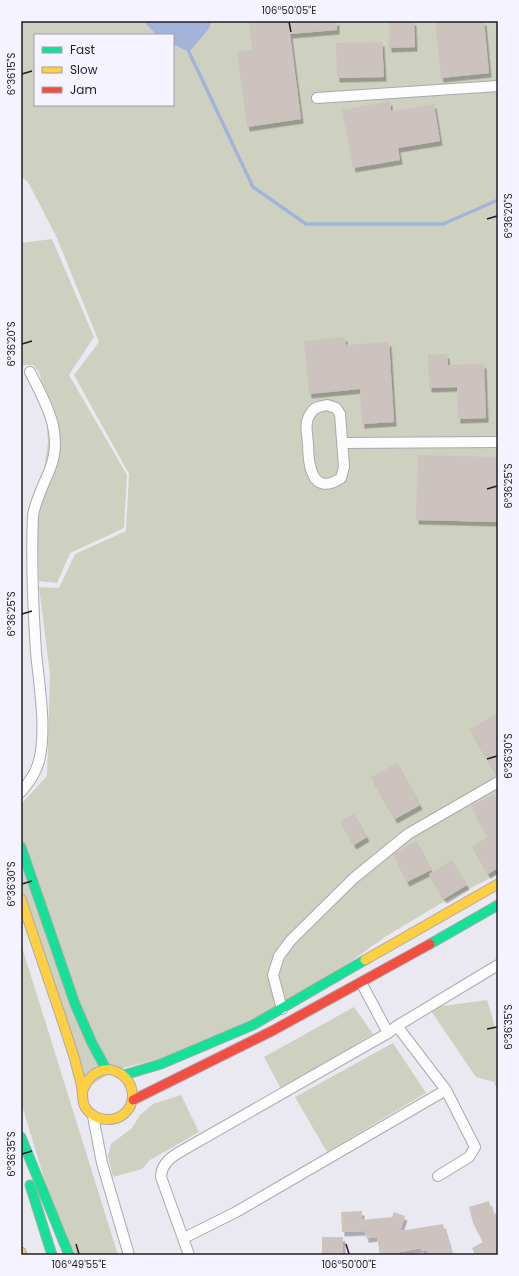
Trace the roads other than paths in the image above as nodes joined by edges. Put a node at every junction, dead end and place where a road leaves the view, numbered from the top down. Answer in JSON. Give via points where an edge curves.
{"nodes":[{"id":1,"x":498,"y":86,"type":"edge"},
{"id":2,"x":317,"y":98,"type":"dead end"},
{"id":3,"x":30,"y":372,"type":"dead end"},
{"id":4,"x":498,"y":442,"type":"edge"},
{"id":5,"x":343,"y":443,"type":"junction"},
{"id":6,"x":498,"y":782,"type":"edge"},
{"id":7,"x":21,"y":792,"type":"edge"},
{"id":8,"x":21,"y":847,"type":"edge"},
{"id":9,"x":498,"y":884,"type":"edge"},
{"id":10,"x":21,"y":899,"type":"edge"},
{"id":11,"x":498,"y":906,"type":"edge"},
{"id":12,"x":498,"y":965,"type":"edge"},
{"id":13,"x":362,"y":984,"type":"junction"},
{"id":14,"x":282,"y":1008,"type":"junction"},
{"id":15,"x":397,"y":1026,"type":"junction"},
{"id":16,"x":388,"y":1033,"type":"junction"},
{"id":17,"x":106,"y":1069,"type":"junction"},
{"id":18,"x":124,"y":1075,"type":"junction"},
{"id":19,"x":83,"y":1090,"type":"junction"},
{"id":20,"x":446,"y":1090,"type":"junction"},
{"id":21,"x":133,"y":1100,"type":"junction"},
{"id":22,"x":93,"y":1116,"type":"junction"},
{"id":23,"x":21,"y":1137,"type":"edge"},
{"id":24,"x":21,"y":1157,"type":"edge"},
{"id":25,"x":438,"y":1176,"type":"dead end"},
{"id":26,"x":184,"y":1238,"type":"junction"},
{"id":27,"x":21,"y":1252,"type":"edge"},
{"id":28,"x":22,"y":1255,"type":"edge"},
{"id":29,"x":52,"y":1255,"type":"edge"},
{"id":30,"x":70,"y":1255,"type":"edge"},
{"id":31,"x":129,"y":1255,"type":"edge"},
{"id":32,"x":189,"y":1255,"type":"edge"}],
"edges":[{"from":1,"to":2,"type":"street"},
{"from":3,"to":7,"type":"street","via":[[48,408],[56,445],[51,467],[33,515],[34,626],[41,707],[41,747],[34,774]]},
{"from":4,"to":5,"type":"street"},
{"from":5,"to":5,"type":"street","via":[[339,411],[327,406],[312,411],[307,424],[308,461],[317,480],[327,483],[341,478],[344,467]]},
{"from":6,"to":14,"type":"street","via":[[408,834],[354,878],[291,940],[279,956],[273,975]]},
{"from":8,"to":17,"type":"main road","via":[[81,1024]]},
{"from":9,"to":14,"type":"main road"},
{"from":10,"to":19,"type":"main road","via":[[70,1043]]},
{"from":11,"to":13,"type":"main road"},
{"from":12,"to":15,"type":"street"},
{"from":13,"to":16,"type":"street"},
{"from":13,"to":21,"type":"main road"},
{"from":14,"to":18,"type":"main road","via":[[253,1025],[161,1064]]},
{"from":15,"to":16,"type":"street"},
{"from":15,"to":20,"type":"street"},
{"from":16,"to":26,"type":"street","via":[[169,1159],[161,1171],[161,1178]]},
{"from":17,"to":18,"type":"main road"},
{"from":17,"to":19,"type":"main road","via":[[91,1076]]},
{"from":18,"to":21,"type":"main road","via":[[132,1087]]},
{"from":19,"to":22,"type":"main road","via":[[86,1107]]},
{"from":20,"to":25,"type":"street","via":[[475,1147],[469,1158]]},
{"from":20,"to":26,"type":"street","via":[[236,1212]]},
{"from":21,"to":22,"type":"main road","via":[[127,1111],[117,1118],[105,1120]]},
{"from":22,"to":31,"type":"street","via":[[102,1163]]},
{"from":23,"to":30,"type":"main road"},
{"from":24,"to":29,"type":"main road"},
{"from":26,"to":32,"type":"street"},
{"from":27,"to":28,"type":"main road"}]}
